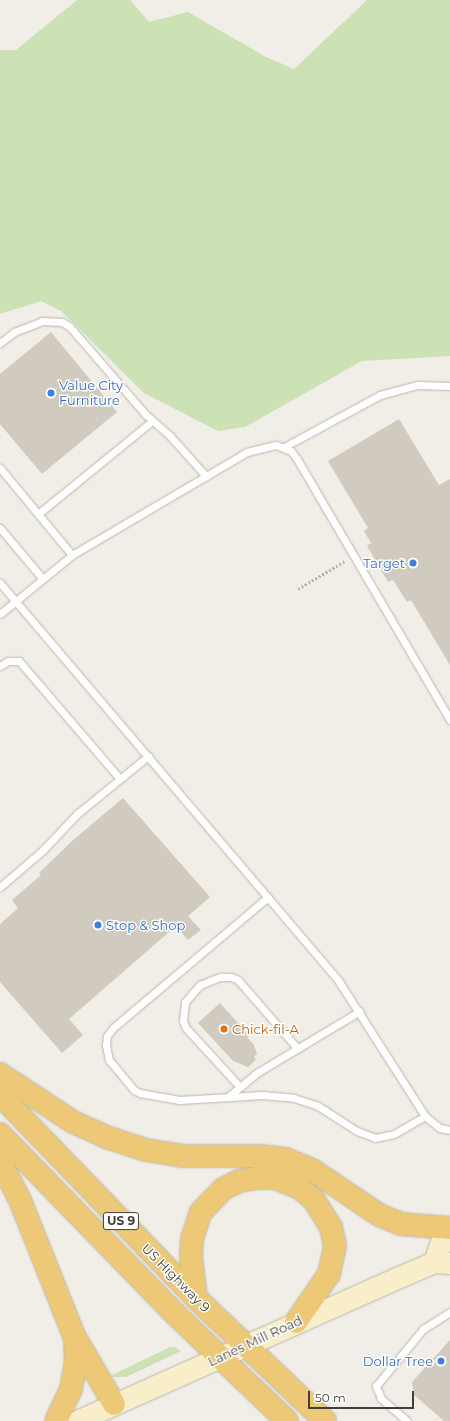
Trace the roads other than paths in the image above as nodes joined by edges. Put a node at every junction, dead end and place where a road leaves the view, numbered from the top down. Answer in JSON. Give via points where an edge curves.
{"nodes":[{"id":1,"x":0,"y":343,"type":"edge"},
{"id":2,"x":450,"y":386,"type":"edge"},
{"id":3,"x":152,"y":421,"type":"junction"},
{"id":4,"x":284,"y":447,"type":"junction"},
{"id":5,"x":0,"y":468,"type":"edge"},
{"id":6,"x":206,"y":476,"type":"junction"},
{"id":7,"x":38,"y":514,"type":"junction"},
{"id":8,"x":0,"y":528,"type":"edge"},
{"id":9,"x":72,"y":555,"type":"junction"},
{"id":10,"x":42,"y":578,"type":"junction"},
{"id":11,"x":0,"y":583,"type":"edge"},
{"id":12,"x":15,"y":601,"type":"junction"},
{"id":13,"x":0,"y":614,"type":"edge"},
{"id":14,"x":0,"y":666,"type":"edge"},
{"id":15,"x":450,"y":720,"type":"edge"},
{"id":16,"x":148,"y":756,"type":"junction"},
{"id":17,"x":120,"y":779,"type":"junction"},
{"id":18,"x":0,"y":887,"type":"edge"},
{"id":19,"x":268,"y":897,"type":"junction"},
{"id":20,"x":360,"y":1011,"type":"junction"},
{"id":21,"x":298,"y":1049,"type":"junction"},
{"id":22,"x":0,"y":1074,"type":"edge"},
{"id":23,"x":239,"y":1086,"type":"junction"},
{"id":24,"x":0,"y":1095,"type":"edge"},
{"id":25,"x":228,"y":1097,"type":"junction"},
{"id":26,"x":425,"y":1116,"type":"junction"},
{"id":27,"x":450,"y":1130,"type":"edge"},
{"id":28,"x":0,"y":1134,"type":"edge"},
{"id":29,"x":0,"y":1161,"type":"edge"},
{"id":30,"x":450,"y":1228,"type":"edge"},
{"id":31,"x":450,"y":1237,"type":"edge"},
{"id":32,"x":442,"y":1263,"type":"edge"},
{"id":33,"x":196,"y":1298,"type":"junction"},
{"id":34,"x":450,"y":1312,"type":"edge"},
{"id":35,"x":296,"y":1322,"type":"junction"},
{"id":36,"x":75,"y":1338,"type":"junction"},
{"id":37,"x":244,"y":1346,"type":"junction"},
{"id":38,"x":220,"y":1358,"type":"junction"},
{"id":39,"x":114,"y":1404,"type":"junction"},
{"id":40,"x":56,"y":1421,"type":"edge"},
{"id":41,"x":76,"y":1421,"type":"edge"},
{"id":42,"x":287,"y":1421,"type":"edge"},
{"id":43,"x":325,"y":1421,"type":"edge"},
{"id":44,"x":407,"y":1421,"type":"edge"}],
"edges":[{"from":1,"to":3,"type":"lane","via":[[30,324],[42,321],[62,322],[70,327]]},
{"from":2,"to":4,"type":"lane","via":[[418,385],[380,395]]},
{"from":3,"to":6,"type":"lane","via":[[170,436]]},
{"from":3,"to":7,"type":"lane"},
{"from":4,"to":6,"type":"lane","via":[[276,445],[254,449]]},
{"from":4,"to":15,"type":"lane","via":[[297,459]]},
{"from":5,"to":7,"type":"lane"},
{"from":6,"to":9,"type":"lane"},
{"from":7,"to":9,"type":"lane"},
{"from":8,"to":10,"type":"lane"},
{"from":9,"to":10,"type":"lane"},
{"from":10,"to":12,"type":"lane"},
{"from":11,"to":12,"type":"lane"},
{"from":12,"to":13,"type":"lane"},
{"from":12,"to":16,"type":"lane"},
{"from":14,"to":17,"type":"lane","via":[[8,661],[19,660]]},
{"from":16,"to":17,"type":"lane"},
{"from":16,"to":19,"type":"lane"},
{"from":17,"to":18,"type":"lane","via":[[62,827],[43,850]]},
{"from":19,"to":20,"type":"lane","via":[[338,980]]},
{"from":19,"to":25,"type":"lane","via":[[113,1028],[107,1036],[106,1052],[109,1060],[134,1090],[179,1100]]},
{"from":20,"to":21,"type":"lane"},
{"from":20,"to":26,"type":"lane"},
{"from":21,"to":23,"type":"lane"},
{"from":21,"to":23,"type":"lane","via":[[238,980],[220,976],[200,985],[185,1002],[183,1021],[186,1028]]},
{"from":22,"to":30,"type":"highway","via":[[73,1122],[106,1137],[146,1150],[182,1156],[259,1156],[286,1159],[314,1171],[379,1215],[400,1224]]},
{"from":23,"to":25,"type":"lane"},
{"from":24,"to":33,"type":"highway","name":"US Highway 9","number":"US 9"},
{"from":25,"to":26,"type":"lane","via":[[276,1095],[304,1101],[330,1112],[357,1131],[375,1138],[394,1134]]},
{"from":26,"to":27,"type":"lane","via":[[440,1128]]},
{"from":28,"to":38,"type":"highway","name":"US Highway 9","number":"US 9"},
{"from":29,"to":36,"type":"highway","via":[[20,1200]]},
{"from":31,"to":32,"type":"street","name":"Lanes Mill Road","via":[[441,1242]]},
{"from":32,"to":35,"type":"street","name":"Lanes Mill Road"},
{"from":33,"to":35,"type":"highway","via":[[191,1258],[192,1239],[201,1212],[223,1189],[239,1181],[275,1178],[300,1188],[314,1200],[331,1227],[335,1246],[329,1274]]},
{"from":33,"to":37,"type":"highway","name":"US Highway 9","number":"US 9"},
{"from":34,"to":44,"type":"lane","via":[[423,1329],[376,1386],[381,1398]]},
{"from":35,"to":37,"type":"street","name":"Lanes Mill Road"},
{"from":36,"to":39,"type":"highway"},
{"from":36,"to":40,"type":"highway","via":[[76,1362],[71,1389]]},
{"from":37,"to":38,"type":"street","name":"Lanes Mill Road"},
{"from":37,"to":43,"type":"highway","name":"US Highway 9","number":"US 9"},
{"from":38,"to":39,"type":"street","name":"Lanes Mill Road"},
{"from":38,"to":42,"type":"highway","name":"US Highway 9","number":"US 9"},
{"from":39,"to":41,"type":"street","name":"Lanes Mill Road"}]}
